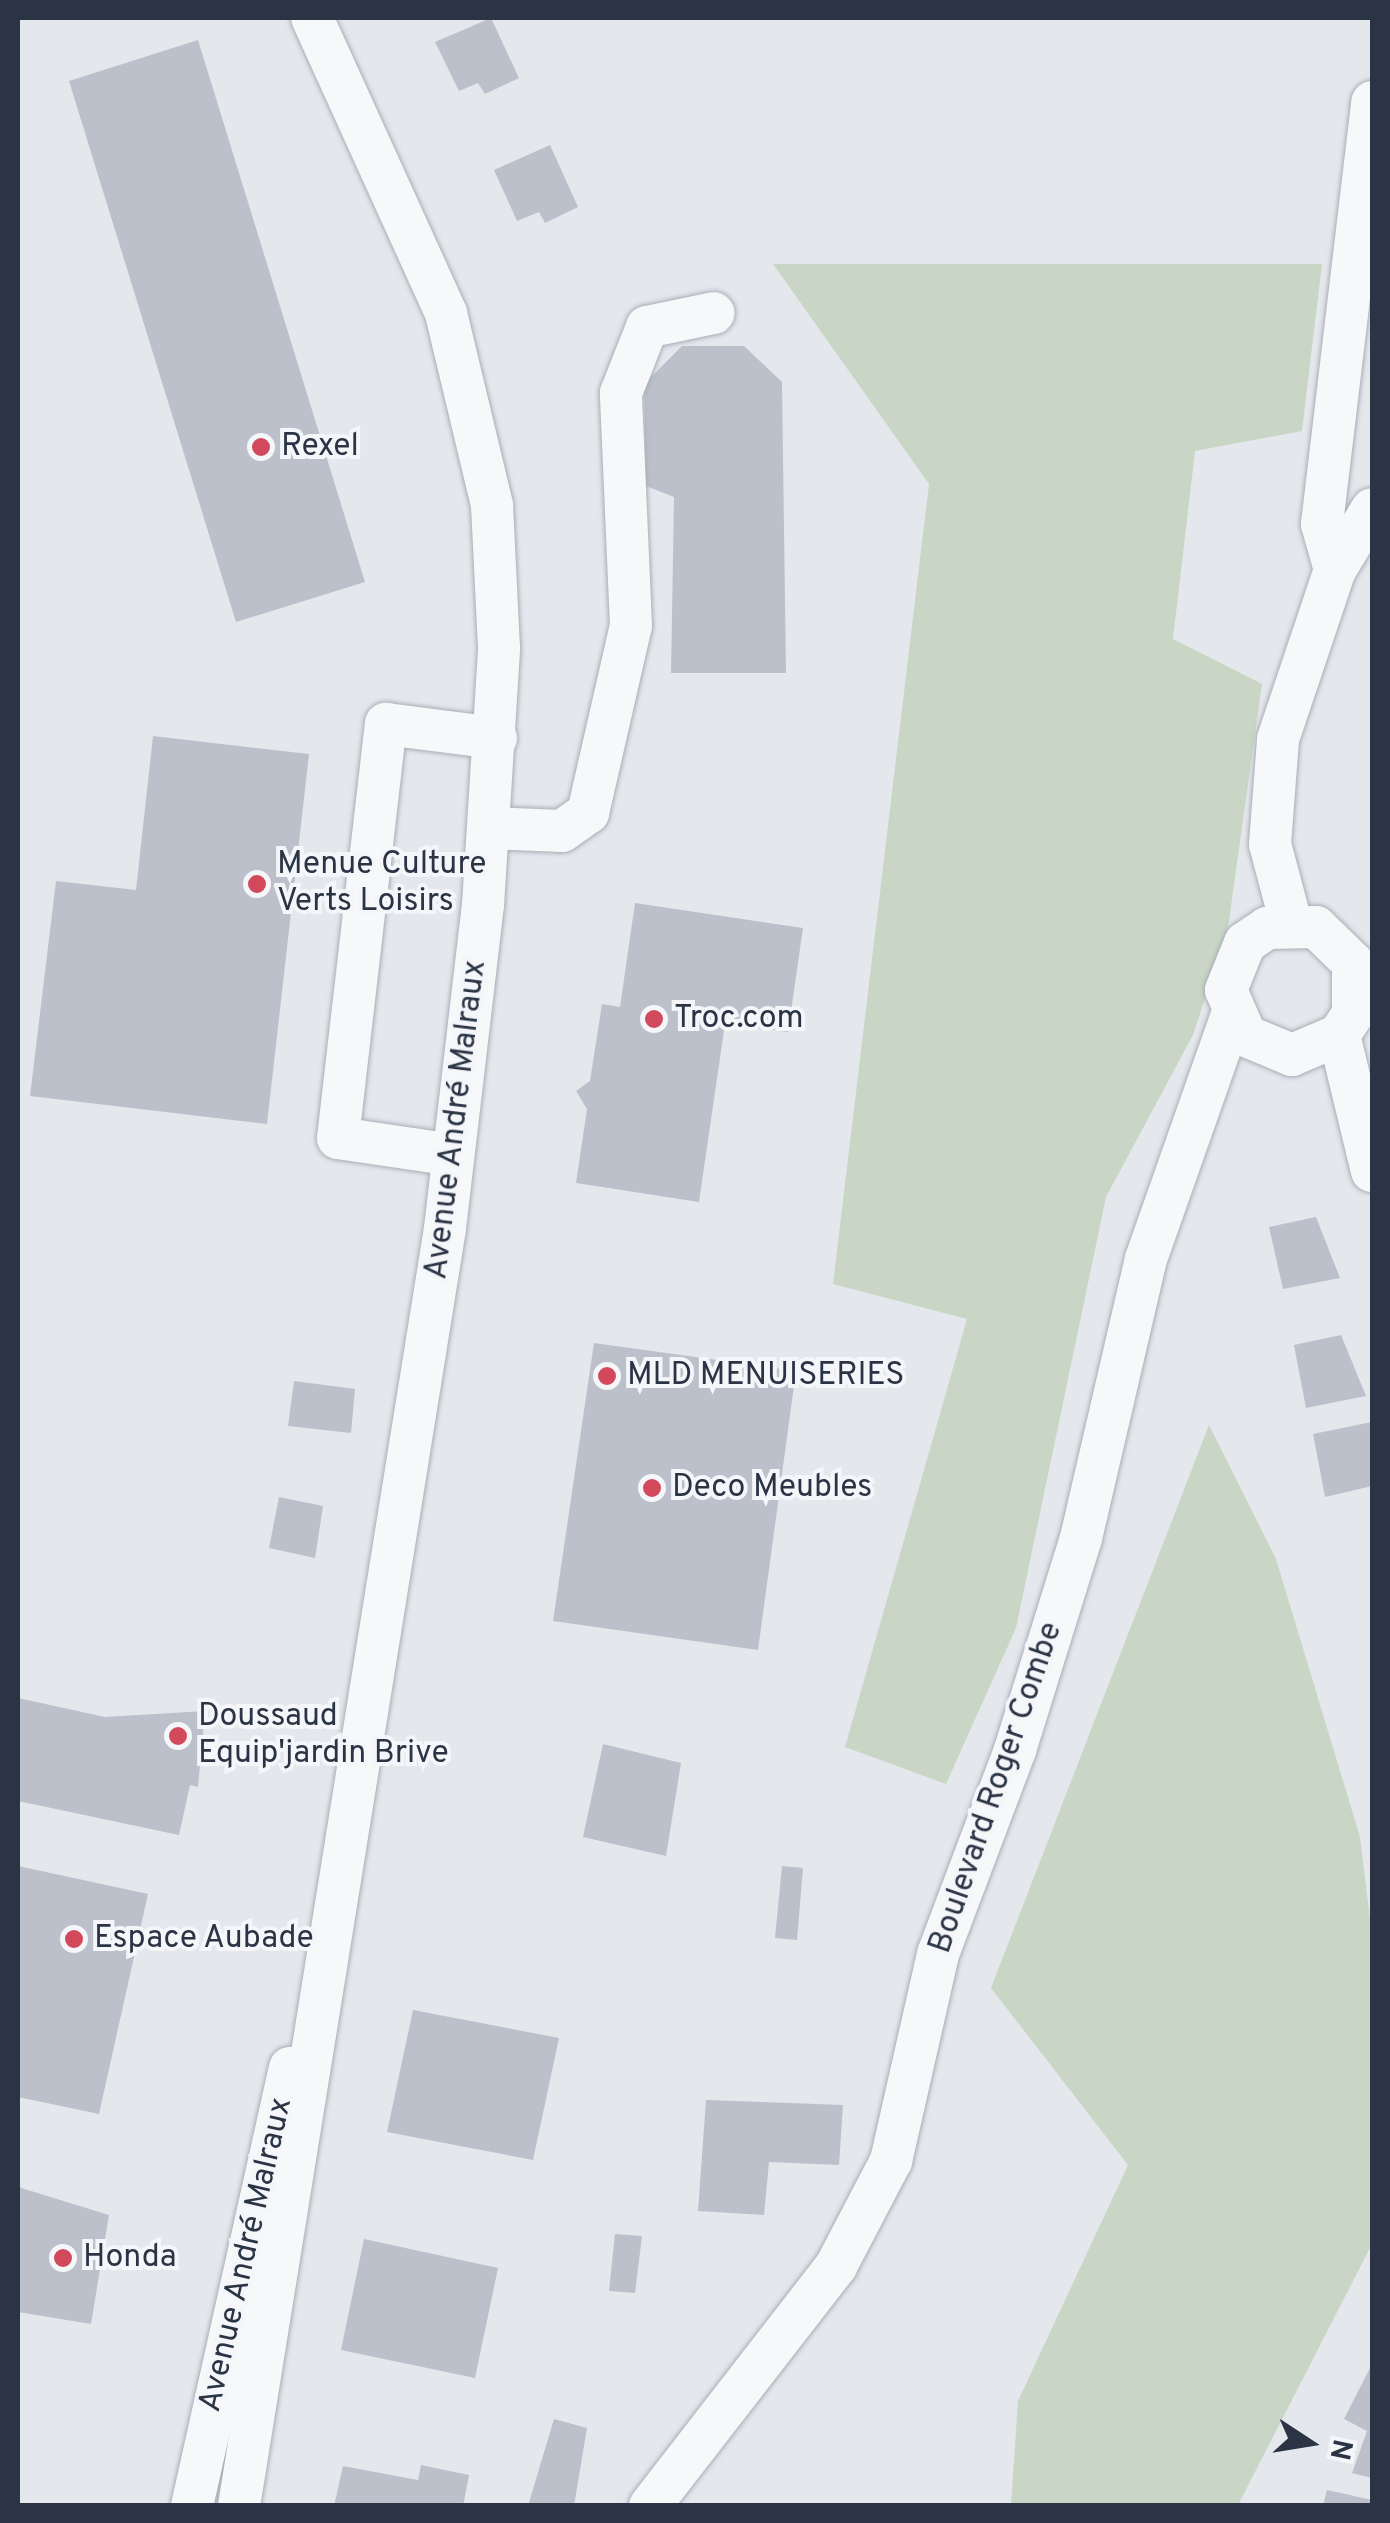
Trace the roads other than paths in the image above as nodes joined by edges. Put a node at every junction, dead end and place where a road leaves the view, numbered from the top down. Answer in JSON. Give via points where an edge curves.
{"nodes":[{"id":1,"x":312,"y":18,"type":"edge"},
{"id":2,"x":1372,"y":102,"type":"edge"},
{"id":3,"x":714,"y":313,"type":"dead end"},
{"id":4,"x":1372,"y":509,"type":"edge"},
{"id":5,"x":1335,"y":570,"type":"junction"},
{"id":6,"x":496,"y":738,"type":"junction"},
{"id":7,"x":489,"y":828,"type":"junction"},
{"id":8,"x":1291,"y":923,"type":"junction"},
{"id":9,"x":1232,"y":1015,"type":"junction"},
{"id":10,"x":1339,"y":1036,"type":"junction"},
{"id":11,"x":453,"y":1155,"type":"junction"},
{"id":12,"x":1372,"y":1171,"type":"edge"},
{"id":13,"x":315,"y":2008,"type":"junction"},
{"id":14,"x":192,"y":2506,"type":"edge"},
{"id":15,"x":239,"y":2506,"type":"edge"},
{"id":16,"x":650,"y":2506,"type":"edge"}],
"edges":[{"from":1,"to":6,"type":"street","name":"Avenue André Malraux","via":[[446,313],[480,435],[497,570]]},
{"from":2,"to":5,"type":"street","via":[[1322,524]]},
{"from":3,"to":7,"type":"street","via":[[647,327],[622,393],[631,626],[588,813],[562,831]]},
{"from":4,"to":5,"type":"street"},
{"from":5,"to":8,"type":"street","via":[[1278,738],[1270,844]]},
{"from":6,"to":7,"type":"street","name":"Avenue André Malraux"},
{"from":6,"to":11,"type":"street","via":[[386,724],[338,1138]]},
{"from":7,"to":11,"type":"street","name":"Avenue André Malraux"},
{"from":8,"to":9,"type":"street","name":"Boulevard Roger Combe","via":[[1245,943],[1226,990]]},
{"from":8,"to":10,"type":"street","via":[[1338,941],[1353,963],[1356,1001]]},
{"from":9,"to":10,"type":"street","via":[[1246,1036],[1280,1052],[1317,1050]]},
{"from":9,"to":16,"type":"street","name":"Boulevard Roger Combe","via":[[1146,1260],[1081,1538],[1026,1715],[938,1954],[891,2161],[836,2266]]},
{"from":10,"to":12,"type":"street"},
{"from":11,"to":13,"type":"street","name":"Avenue André Malraux","via":[[387,1614]]},
{"from":13,"to":14,"type":"street","name":"Avenue André Malraux","via":[[278,2108]]},
{"from":13,"to":15,"type":"street","name":"Avenue André Malraux","via":[[314,2075]]}]}
